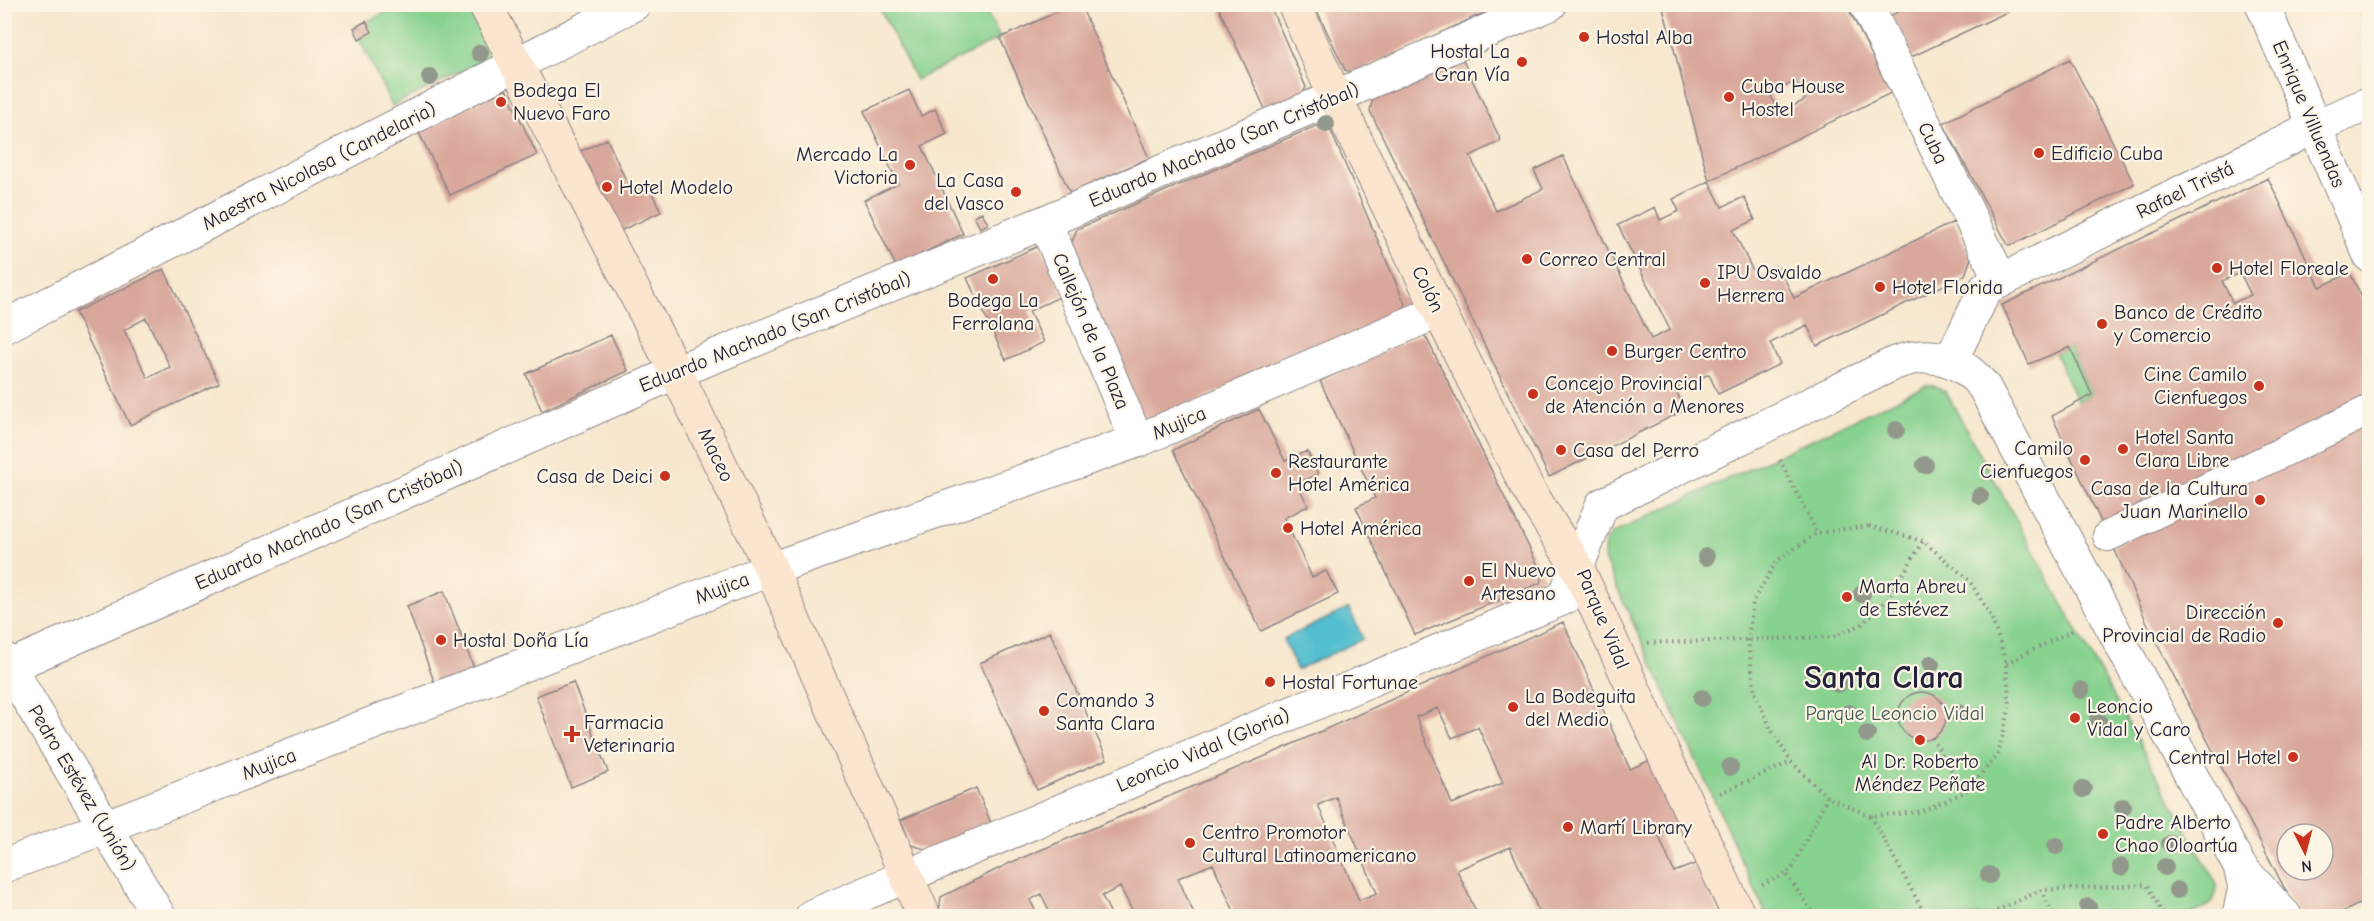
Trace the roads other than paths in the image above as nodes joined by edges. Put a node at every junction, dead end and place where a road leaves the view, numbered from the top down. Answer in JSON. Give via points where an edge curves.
{"nodes":[{"id":1,"x":485,"y":4,"type":"edge"},
{"id":2,"x":634,"y":4,"type":"edge"},
{"id":3,"x":1294,"y":4,"type":"edge"},
{"id":4,"x":1550,"y":4,"type":"edge"},
{"id":5,"x":1866,"y":4,"type":"edge"},
{"id":6,"x":2262,"y":4,"type":"edge"},
{"id":7,"x":515,"y":66,"type":"junction"},
{"id":8,"x":1335,"y":97,"type":"junction"},
{"id":9,"x":2370,"y":103,"type":"edge"},
{"id":10,"x":2314,"y":127,"type":"junction"},
{"id":11,"x":1045,"y":222,"type":"junction"},
{"id":12,"x":2370,"y":256,"type":"edge"},
{"id":13,"x":2001,"y":281,"type":"junction"},
{"id":14,"x":1439,"y":311,"type":"junction"},
{"id":15,"x":4,"y":327,"type":"edge"},
{"id":16,"x":1952,"y":360,"type":"junction"},
{"id":17,"x":676,"y":372,"type":"junction"},
{"id":18,"x":2370,"y":410,"type":"edge"},
{"id":19,"x":1137,"y":441,"type":"junction"},
{"id":20,"x":2108,"y":536,"type":"dead end"},
{"id":21,"x":1577,"y":567,"type":"junction"},
{"id":22,"x":771,"y":569,"type":"junction"},
{"id":23,"x":6,"y":665,"type":"edge"},
{"id":24,"x":107,"y":828,"type":"junction"},
{"id":25,"x":4,"y":866,"type":"edge"},
{"id":26,"x":2240,"y":867,"type":"junction"},
{"id":27,"x":904,"y":876,"type":"junction"},
{"id":28,"x":159,"y":916,"type":"edge"},
{"id":29,"x":812,"y":916,"type":"edge"},
{"id":30,"x":924,"y":916,"type":"edge"},
{"id":31,"x":1739,"y":916,"type":"edge"},
{"id":32,"x":2239,"y":916,"type":"edge"},
{"id":33,"x":2285,"y":916,"type":"edge"}],
"edges":[{"from":1,"to":7,"type":"main road","name":"Maceo"},
{"from":2,"to":7,"type":"street","name":"Maestra Nicolasa (Candelaria)"},
{"from":3,"to":8,"type":"main road","name":"Colón"},
{"from":4,"to":8,"type":"street","name":"Eduardo Machado (San Cristóbal)"},
{"from":5,"to":13,"type":"street","name":"Cuba"},
{"from":6,"to":10,"type":"street","name":"Enrique Villuendas"},
{"from":7,"to":15,"type":"street","name":"Maestra Nicolasa (Candelaria)"},
{"from":7,"to":17,"type":"main road","name":"Maceo"},
{"from":8,"to":11,"type":"street","name":"Eduardo Machado (San Cristóbal)"},
{"from":8,"to":14,"type":"main road","name":"Colón"},
{"from":9,"to":10,"type":"street","name":"Rafael Tristá"},
{"from":10,"to":12,"type":"street","name":"Enrique Villuendas"},
{"from":10,"to":13,"type":"street","name":"Rafael Tristá"},
{"from":11,"to":17,"type":"street","name":"Eduardo Machado (San Cristóbal)"},
{"from":11,"to":19,"type":"street","name":"Callejón de la Plaza"},
{"from":13,"to":16,"type":"street","via":[[1986,288]]},
{"from":14,"to":19,"type":"street","name":"Mujica"},
{"from":14,"to":21,"type":"main road","name":"Colón","via":[[1527,487]]},
{"from":16,"to":21,"type":"street","name":"Parque Vidal","via":[[1923,356],[1895,363],[1602,505]]},
{"from":16,"to":26,"type":"street","via":[[1965,367],[1984,387]]},
{"from":17,"to":22,"type":"main road","name":"Maceo"},
{"from":17,"to":23,"type":"street","name":"Eduardo Machado (San Cristóbal)"},
{"from":18,"to":20,"type":"street"},
{"from":19,"to":22,"type":"street","name":"Mujica"},
{"from":21,"to":27,"type":"street","name":"Leoncio Vidal (Gloria)","via":[[1564,598]]},
{"from":21,"to":31,"type":"main road","name":"Parque Vidal"},
{"from":22,"to":24,"type":"street","name":"Mujica"},
{"from":22,"to":27,"type":"main road","name":"Maceo"},
{"from":23,"to":24,"type":"street","name":"Pedro Estévez (Unión)"},
{"from":24,"to":25,"type":"street","name":"Mujica"},
{"from":24,"to":28,"type":"street","name":"Pedro Estévez (Unión)"},
{"from":26,"to":32,"type":"street","via":[[2245,887]]},
{"from":26,"to":33,"type":"street"},
{"from":27,"to":29,"type":"street","name":"Leoncio Vidal (Gloria)"},
{"from":27,"to":30,"type":"main road","name":"Maceo"}]}
